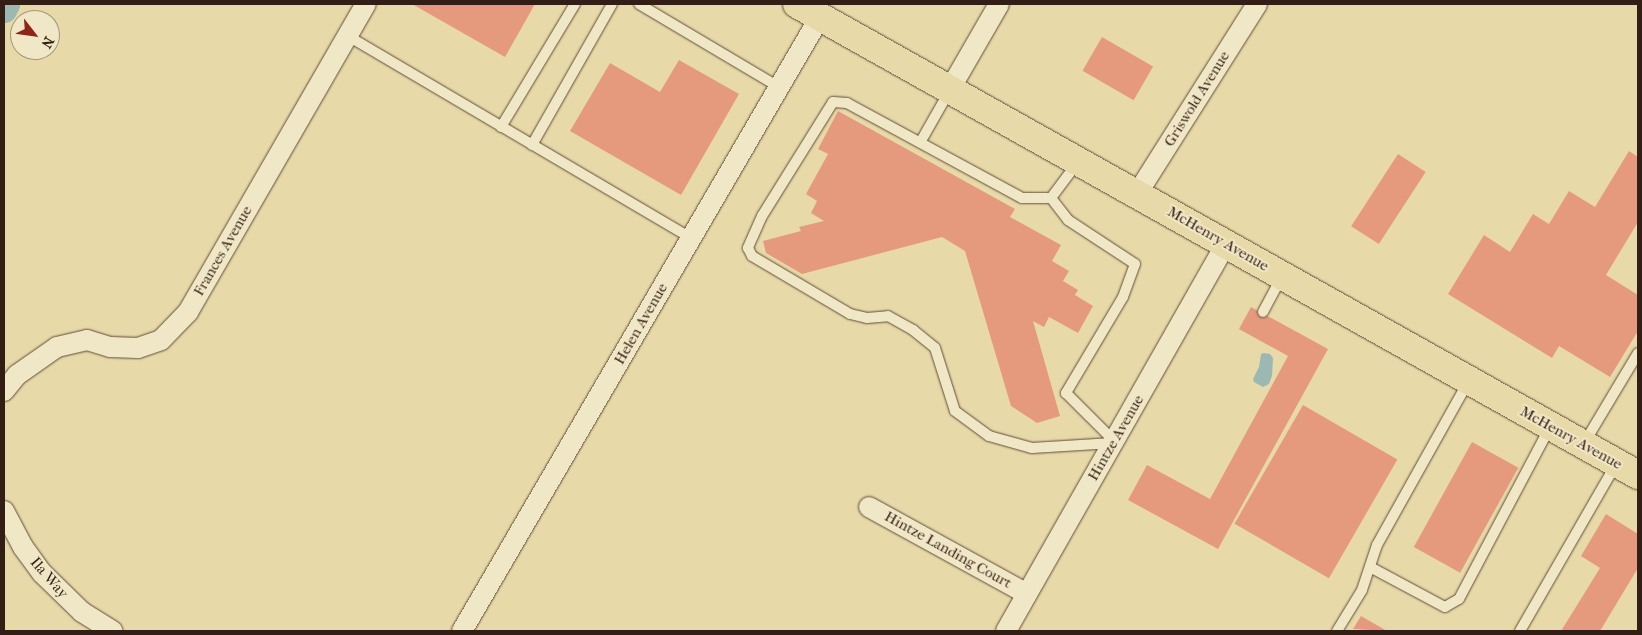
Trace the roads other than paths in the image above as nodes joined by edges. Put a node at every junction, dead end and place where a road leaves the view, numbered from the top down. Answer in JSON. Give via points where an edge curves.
{"nodes":[{"id":1,"x":366,"y":4,"type":"edge"},
{"id":2,"x":575,"y":4,"type":"edge"},
{"id":3,"x":612,"y":4,"type":"edge"},
{"id":4,"x":999,"y":4,"type":"edge"},
{"id":5,"x":1257,"y":4,"type":"edge"},
{"id":6,"x":644,"y":5,"type":"edge"},
{"id":7,"x":809,"y":10,"type":"edge"},
{"id":8,"x":348,"y":36,"type":"junction"},
{"id":9,"x":779,"y":87,"type":"junction"},
{"id":10,"x":950,"y":89,"type":"junction"},
{"id":11,"x":501,"y":126,"type":"junction"},
{"id":12,"x":921,"y":142,"type":"junction"},
{"id":13,"x":532,"y":145,"type":"junction"},
{"id":14,"x":1078,"y":161,"type":"junction"},
{"id":15,"x":1137,"y":194,"type":"junction"},
{"id":16,"x":1051,"y":198,"type":"junction"},
{"id":17,"x":691,"y":238,"type":"junction"},
{"id":18,"x":1226,"y":244,"type":"junction"},
{"id":19,"x":1282,"y":276,"type":"junction"},
{"id":20,"x":1263,"y":312,"type":"dead end"},
{"id":21,"x":1638,"y":354,"type":"edge"},
{"id":22,"x":1469,"y":381,"type":"junction"},
{"id":23,"x":4,"y":391,"type":"edge"},
{"id":24,"x":1550,"y":427,"type":"junction"},
{"id":25,"x":1113,"y":442,"type":"junction"},
{"id":26,"x":1583,"y":446,"type":"junction"},
{"id":27,"x":1627,"y":470,"type":"edge"},
{"id":28,"x":869,"y":507,"type":"dead end"},
{"id":29,"x":4,"y":511,"type":"edge"},
{"id":30,"x":1370,"y":567,"type":"junction"},
{"id":31,"x":1027,"y":594,"type":"junction"},
{"id":32,"x":112,"y":631,"type":"edge"},
{"id":33,"x":462,"y":631,"type":"edge"},
{"id":34,"x":1006,"y":631,"type":"edge"},
{"id":35,"x":1337,"y":631,"type":"edge"},
{"id":36,"x":1520,"y":631,"type":"edge"}],
"edges":[{"from":1,"to":8,"type":"street","name":"Frances Avenue"},
{"from":2,"to":11,"type":"lane"},
{"from":3,"to":13,"type":"lane"},
{"from":4,"to":10,"type":"street"},
{"from":5,"to":15,"type":"street","name":"Griswold Avenue"},
{"from":6,"to":9,"type":"lane"},
{"from":7,"to":9,"type":"street","name":"Helen Avenue"},
{"from":7,"to":10,"type":"main road","name":"McHenry Avenue"},
{"from":8,"to":11,"type":"lane"},
{"from":8,"to":23,"type":"street","name":"Frances Avenue","via":[[188,312],[161,340],[138,348],[110,347],[87,340],[57,347],[17,375]]},
{"from":9,"to":17,"type":"street","name":"Helen Avenue"},
{"from":10,"to":12,"type":"lane"},
{"from":10,"to":14,"type":"main road","name":"McHenry Avenue"},
{"from":11,"to":13,"type":"lane"},
{"from":12,"to":16,"type":"lane","via":[[1022,198]]},
{"from":12,"to":25,"type":"lane","via":[[847,103],[833,102],[762,216],[748,248],[752,256],[850,314],[867,318],[888,316],[913,330],[935,348],[955,411],[989,436],[1032,448]]},
{"from":13,"to":17,"type":"lane"},
{"from":14,"to":15,"type":"main road","name":"McHenry Avenue"},
{"from":14,"to":16,"type":"lane"},
{"from":15,"to":18,"type":"main road","name":"McHenry Avenue"},
{"from":16,"to":25,"type":"lane","via":[[1068,220],[1135,264],[1123,298],[1066,393]]},
{"from":17,"to":33,"type":"street","name":"Helen Avenue"},
{"from":18,"to":19,"type":"main road","name":"McHenry Avenue"},
{"from":18,"to":25,"type":"street","name":"Hintze Avenue"},
{"from":19,"to":20,"type":"lane"},
{"from":19,"to":22,"type":"main road","name":"McHenry Avenue"},
{"from":21,"to":26,"type":"lane"},
{"from":22,"to":24,"type":"main road","name":"McHenry Avenue"},
{"from":22,"to":30,"type":"lane","via":[[1377,545]]},
{"from":24,"to":26,"type":"main road","name":"McHenry Avenue"},
{"from":24,"to":30,"type":"lane","via":[[1458,599],[1445,607]]},
{"from":25,"to":31,"type":"street","name":"Hintze Avenue"},
{"from":26,"to":27,"type":"main road","name":"McHenry Avenue"},
{"from":27,"to":36,"type":"lane"},
{"from":28,"to":31,"type":"street","name":"Hintze Landing Court"},
{"from":29,"to":32,"type":"street","name":"Ila Way","via":[[23,547],[42,573],[82,612]]},
{"from":30,"to":35,"type":"lane","via":[[1362,590]]},
{"from":31,"to":34,"type":"street","name":"Hintze Avenue"}]}
